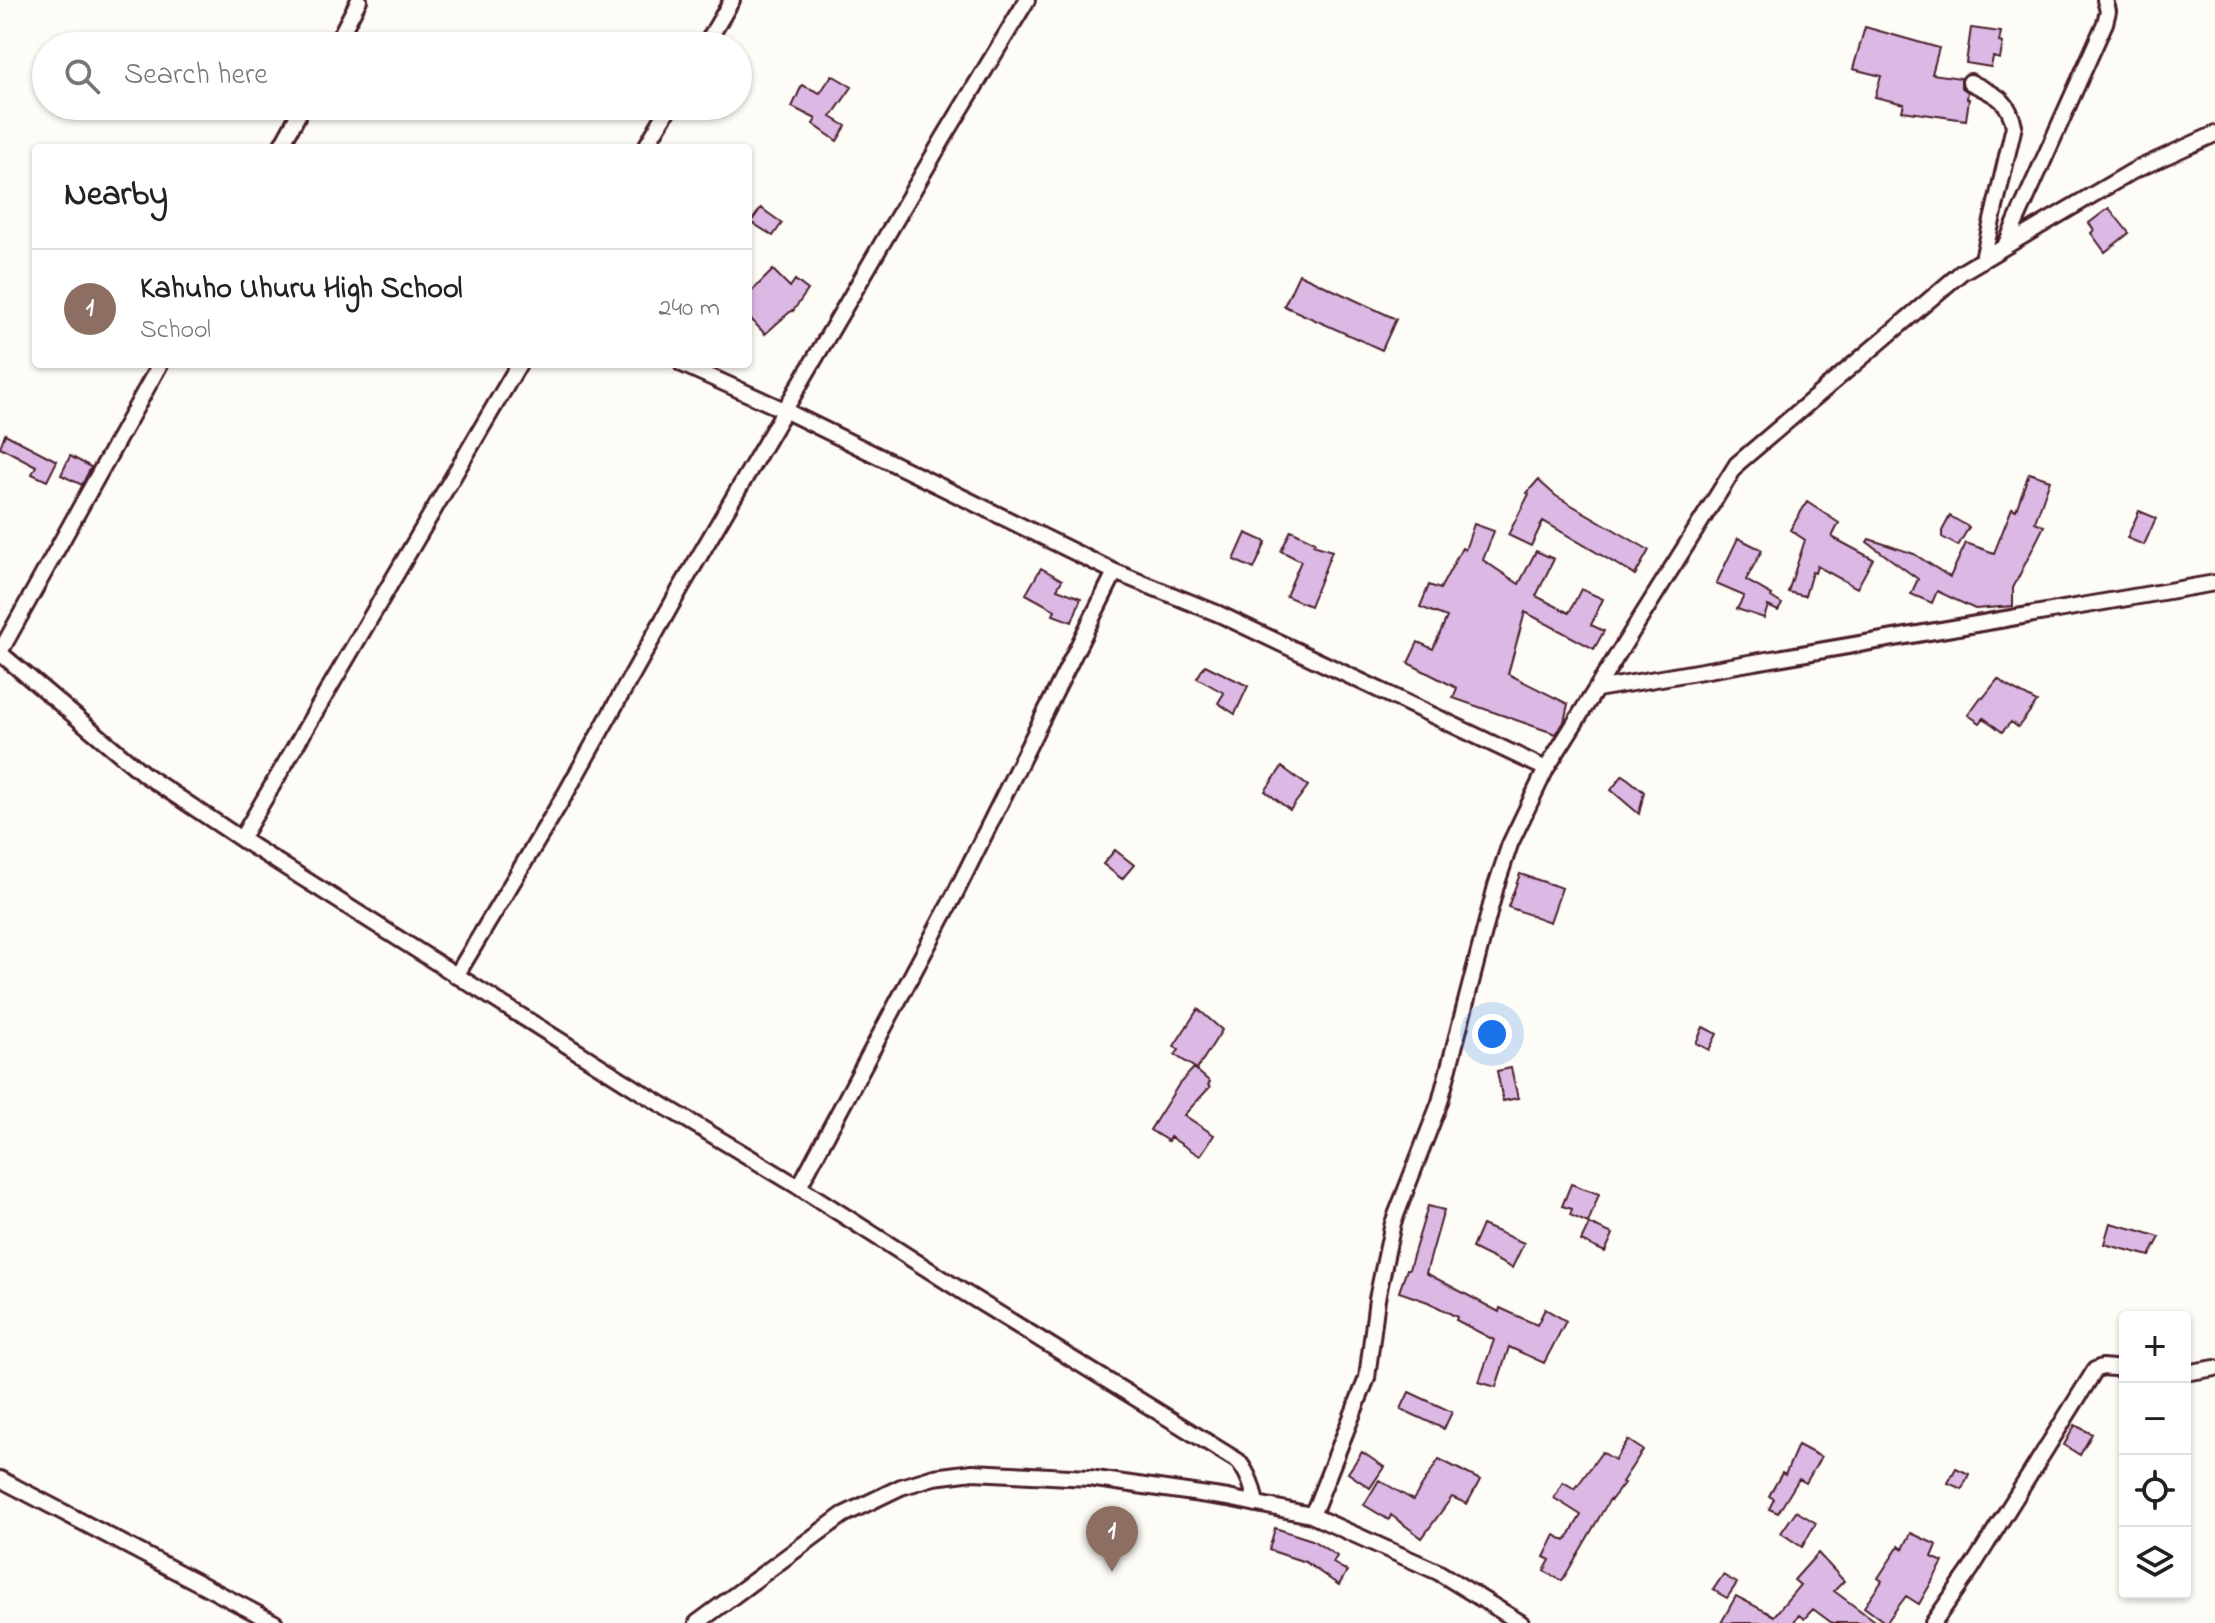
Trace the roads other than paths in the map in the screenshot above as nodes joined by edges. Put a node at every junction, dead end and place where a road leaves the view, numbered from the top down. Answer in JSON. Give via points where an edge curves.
{"nodes":[{"id":1,"x":359,"y":0,"type":"edge"},
{"id":2,"x":732,"y":0,"type":"edge"},
{"id":3,"x":1027,"y":0,"type":"edge"},
{"id":4,"x":2105,"y":0,"type":"edge"},
{"id":5,"x":342,"y":32,"type":"edge"},
{"id":6,"x":713,"y":32,"type":"edge"},
{"id":7,"x":1970,"y":82,"type":"dead end"},
{"id":8,"x":295,"y":120,"type":"edge"},
{"id":9,"x":662,"y":120,"type":"edge"},
{"id":10,"x":2215,"y":134,"type":"edge"},
{"id":11,"x":282,"y":144,"type":"edge"},
{"id":12,"x":647,"y":144,"type":"edge"},
{"id":13,"x":2005,"y":246,"type":"junction"},
{"id":14,"x":1983,"y":259,"type":"junction"},
{"id":15,"x":158,"y":368,"type":"edge"},
{"id":16,"x":517,"y":368,"type":"edge"},
{"id":17,"x":691,"y":368,"type":"edge"},
{"id":18,"x":784,"y":410,"type":"junction"},
{"id":19,"x":1115,"y":572,"type":"junction"},
{"id":20,"x":2215,"y":583,"type":"edge"},
{"id":21,"x":0,"y":653,"type":"edge"},
{"id":22,"x":1597,"y":689,"type":"junction"},
{"id":23,"x":1546,"y":769,"type":"junction"},
{"id":24,"x":241,"y":839,"type":"junction"},
{"id":25,"x":456,"y":976,"type":"junction"},
{"id":26,"x":799,"y":1187,"type":"junction"},
{"id":27,"x":2119,"y":1368,"type":"edge"},
{"id":28,"x":2215,"y":1368,"type":"edge"},
{"id":29,"x":2191,"y":1372,"type":"edge"},
{"id":30,"x":0,"y":1479,"type":"edge"},
{"id":31,"x":1256,"y":1504,"type":"junction"},
{"id":32,"x":1311,"y":1515,"type":"junction"},
{"id":33,"x":1501,"y":1611,"type":"junction"},
{"id":34,"x":275,"y":1623,"type":"edge"},
{"id":35,"x":697,"y":1623,"type":"edge"},
{"id":36,"x":1490,"y":1623,"type":"edge"},
{"id":37,"x":1521,"y":1623,"type":"edge"},
{"id":38,"x":1933,"y":1623,"type":"edge"}],
"edges":[{"from":1,"to":5,"type":"street"},
{"from":2,"to":6,"type":"street"},
{"from":3,"to":18,"type":"street"},
{"from":4,"to":13,"type":"street","via":[[2105,23]]},
{"from":7,"to":14,"type":"street","via":[[2004,100],[2014,126]]},
{"from":8,"to":11,"type":"street"},
{"from":9,"to":12,"type":"street"},
{"from":10,"to":13,"type":"street","via":[[2133,171]]},
{"from":13,"to":14,"type":"street"},
{"from":14,"to":22,"type":"street","via":[[1737,464]]},
{"from":15,"to":21,"type":"street"},
{"from":16,"to":24,"type":"street"},
{"from":17,"to":18,"type":"street"},
{"from":18,"to":19,"type":"street"},
{"from":18,"to":25,"type":"street"},
{"from":19,"to":23,"type":"street","via":[[1219,614]]},
{"from":19,"to":26,"type":"street","via":[[954,896]]},
{"from":20,"to":22,"type":"street"},
{"from":21,"to":24,"type":"street","via":[[145,775]]},
{"from":22,"to":23,"type":"street"},
{"from":23,"to":32,"type":"street","via":[[1496,886],[1440,1102],[1393,1223],[1367,1378]]},
{"from":24,"to":25,"type":"street"},
{"from":25,"to":26,"type":"street"},
{"from":26,"to":31,"type":"street","via":[[1238,1461]]},
{"from":27,"to":38,"type":"street","via":[[2095,1370]]},
{"from":28,"to":29,"type":"street"},
{"from":30,"to":34,"type":"street"},
{"from":31,"to":32,"type":"street"},
{"from":31,"to":35,"type":"street","via":[[1089,1478],[973,1472],[934,1477],[843,1515]]},
{"from":32,"to":33,"type":"street","via":[[1438,1572]]},
{"from":33,"to":36,"type":"street"},
{"from":33,"to":37,"type":"street"}]}
